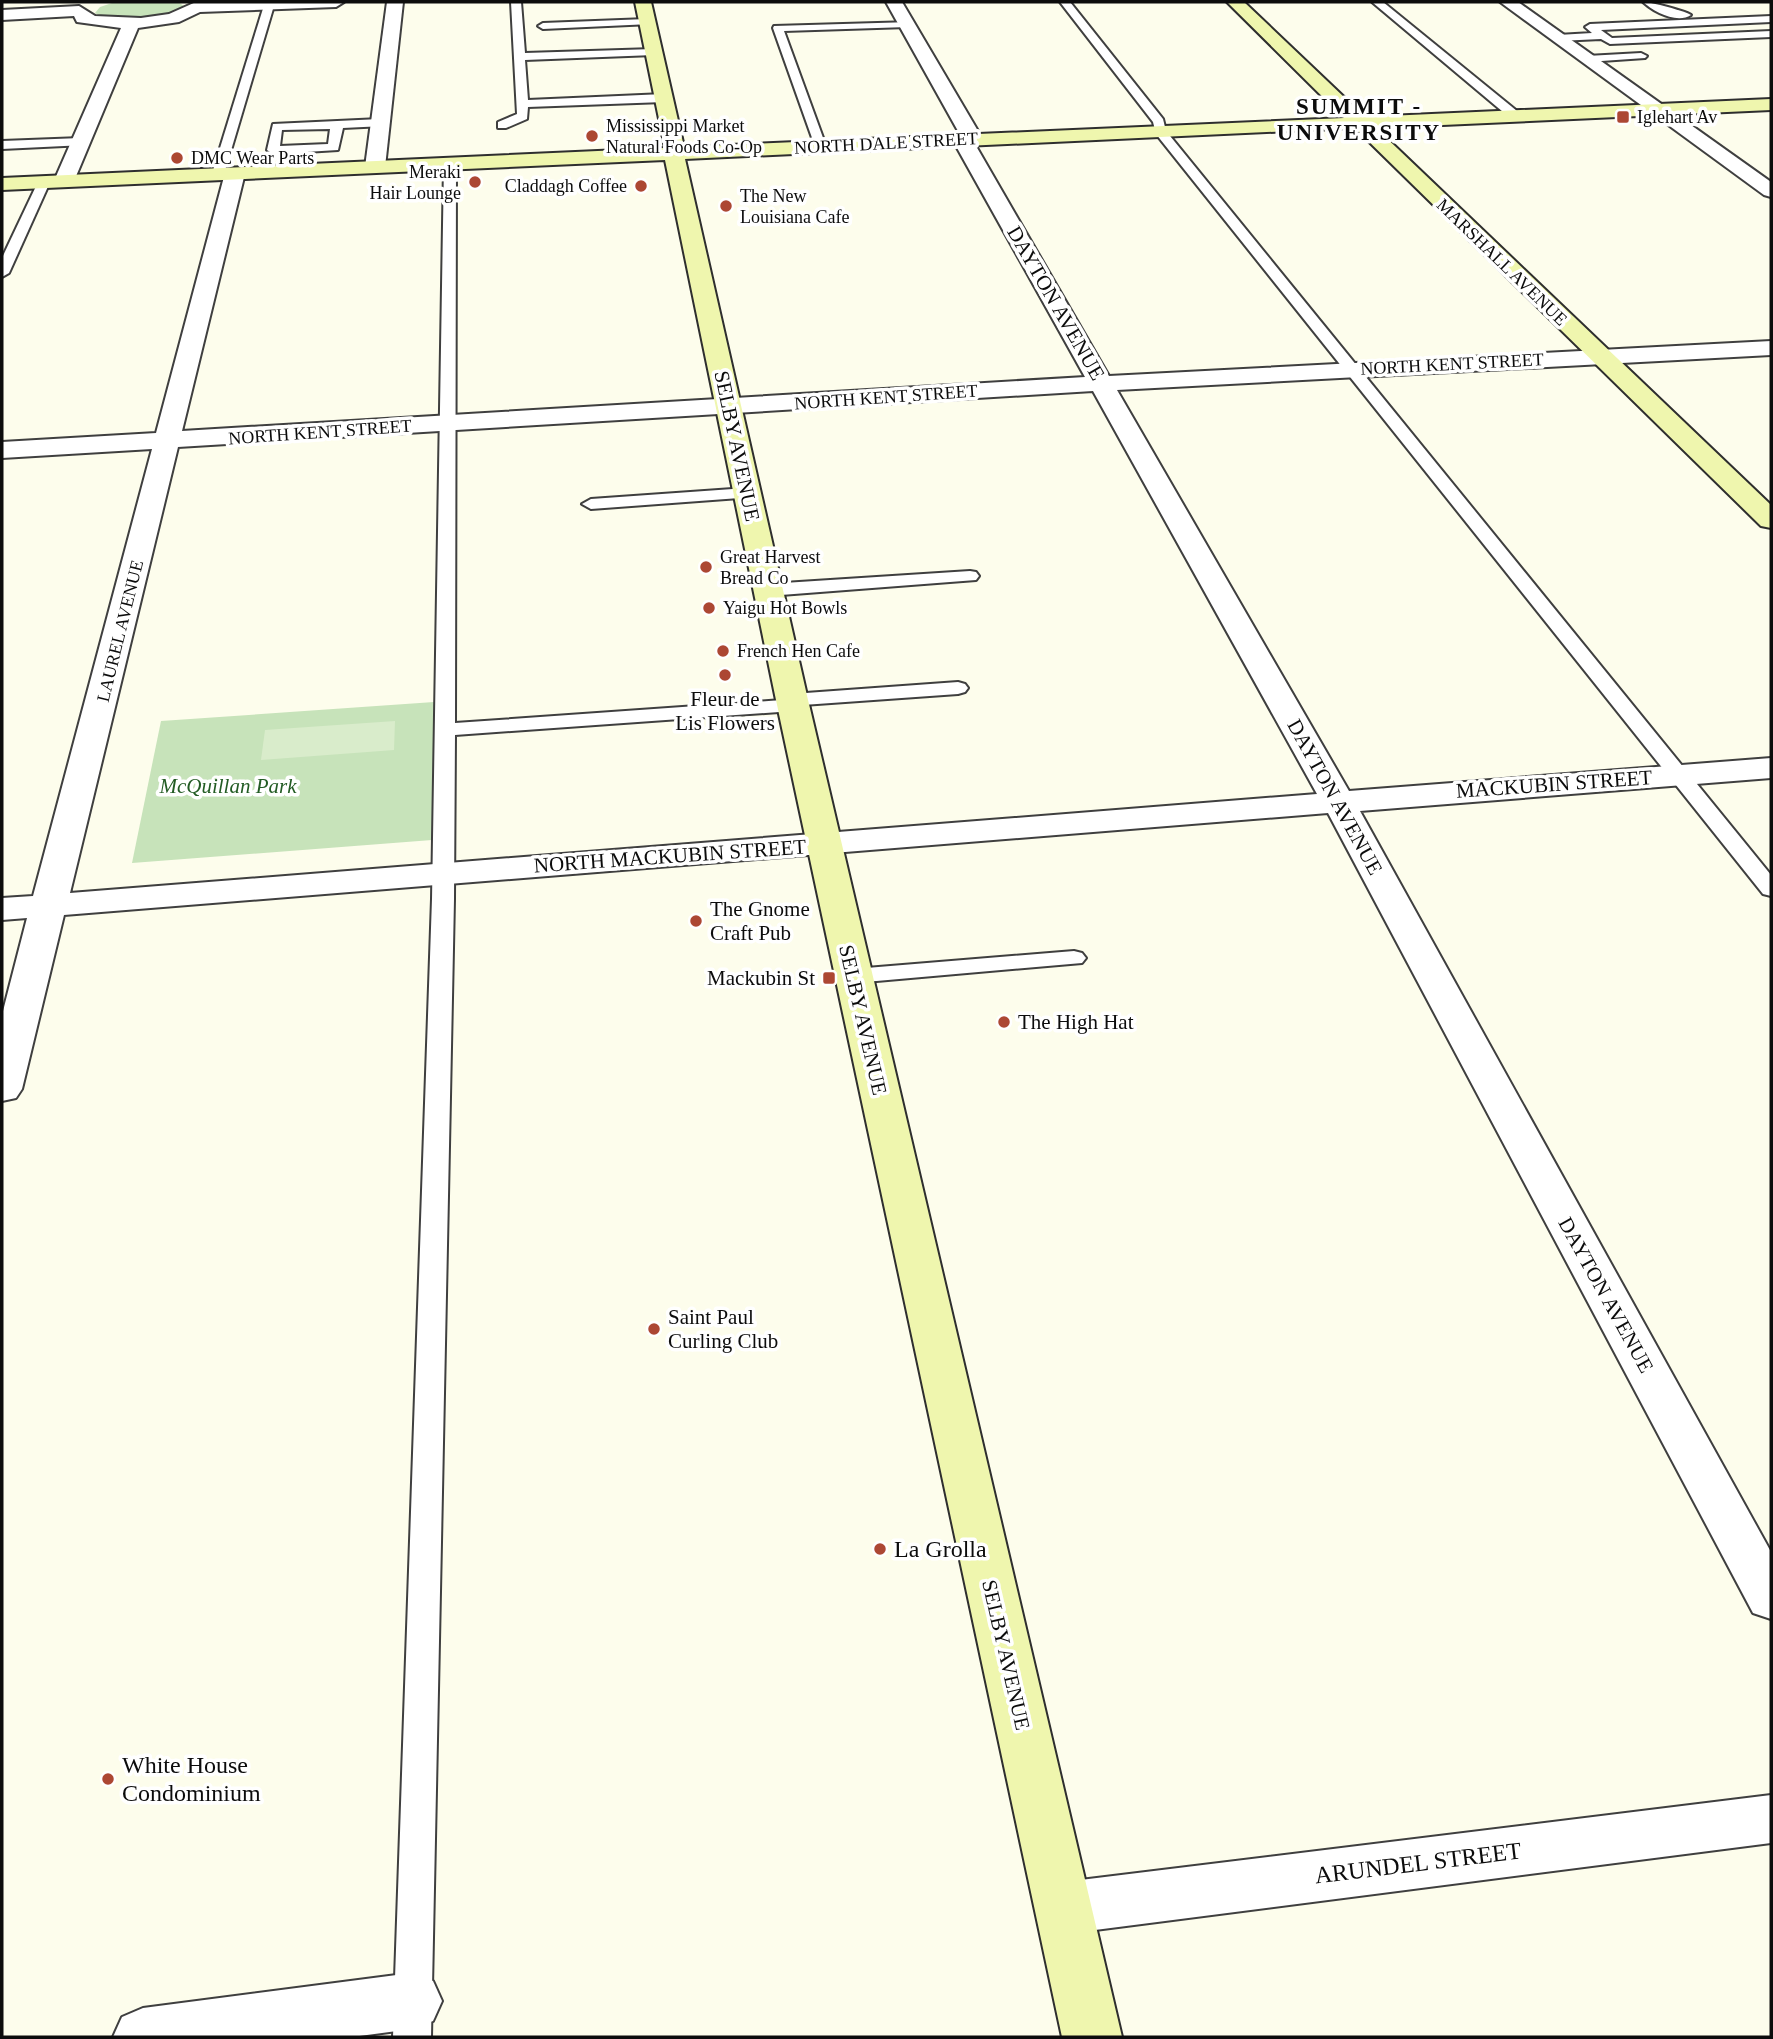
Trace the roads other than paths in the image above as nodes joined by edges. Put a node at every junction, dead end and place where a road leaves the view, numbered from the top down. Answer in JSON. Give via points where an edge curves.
{"nodes":[{"id":1,"x":95,"y":2,"type":"edge"},
{"id":2,"x":336,"y":2,"type":"edge"},
{"id":3,"x":395,"y":2,"type":"edge"},
{"id":4,"x":516,"y":2,"type":"edge"},
{"id":5,"x":643,"y":2,"type":"edge"},
{"id":6,"x":1065,"y":2,"type":"edge"},
{"id":7,"x":1235,"y":2,"type":"edge"},
{"id":8,"x":1377,"y":2,"type":"edge"},
{"id":9,"x":1508,"y":2,"type":"edge"},
{"id":10,"x":1648,"y":2,"type":"edge"},
{"id":11,"x":269,"y":3,"type":"edge"},
{"id":12,"x":195,"y":4,"type":"edge"},
{"id":13,"x":79,"y":11,"type":"junction"},
{"id":14,"x":1771,"y":12,"type":"edge"},
{"id":15,"x":901,"y":13,"type":"edge"},
{"id":16,"x":2,"y":15,"type":"edge"},
{"id":17,"x":1771,"y":19,"type":"edge"},
{"id":18,"x":648,"y":22,"type":"junction"},
{"id":19,"x":132,"y":23,"type":"junction"},
{"id":20,"x":543,"y":26,"type":"dead end"},
{"id":21,"x":1771,"y":34,"type":"edge"},
{"id":22,"x":1603,"y":36,"type":"junction"},
{"id":23,"x":1558,"y":38,"type":"junction"},
{"id":24,"x":1686,"y":38,"type":"junction"},
{"id":25,"x":1702,"y":48,"type":"dead end"},
{"id":26,"x":654,"y":51,"type":"junction"},
{"id":27,"x":1657,"y":56,"type":"dead end"},
{"id":28,"x":519,"y":57,"type":"junction"},
{"id":29,"x":1587,"y":59,"type":"junction"},
{"id":30,"x":664,"y":98,"type":"junction"},
{"id":31,"x":523,"y":104,"type":"junction"},
{"id":32,"x":1771,"y":104,"type":"edge"},
{"id":33,"x":1656,"y":109,"type":"junction"},
{"id":34,"x":1513,"y":114,"type":"junction"},
{"id":35,"x":1357,"y":121,"type":"junction"},
{"id":36,"x":380,"y":123,"type":"junction"},
{"id":37,"x":337,"y":125,"type":"junction"},
{"id":38,"x":502,"y":125,"type":"dead end"},
{"id":39,"x":1160,"y":131,"type":"junction"},
{"id":40,"x":967,"y":139,"type":"junction"},
{"id":41,"x":81,"y":142,"type":"junction"},
{"id":42,"x":2,"y":145,"type":"edge"},
{"id":43,"x":820,"y":146,"type":"junction"},
{"id":44,"x":676,"y":153,"type":"junction"},
{"id":45,"x":450,"y":164,"type":"junction"},
{"id":46,"x":375,"y":167,"type":"junction"},
{"id":47,"x":227,"y":174,"type":"junction"},
{"id":48,"x":54,"y":182,"type":"junction"},
{"id":49,"x":2,"y":184,"type":"edge"},
{"id":50,"x":1771,"y":191,"type":"edge"},
{"id":51,"x":2,"y":273,"type":"edge"},
{"id":52,"x":1771,"y":348,"type":"edge"},
{"id":53,"x":1601,"y":357,"type":"junction"},
{"id":54,"x":1354,"y":369,"type":"junction"},
{"id":55,"x":1102,"y":384,"type":"junction"},
{"id":56,"x":728,"y":407,"type":"junction"},
{"id":57,"x":446,"y":424,"type":"junction"},
{"id":58,"x":168,"y":441,"type":"junction"},
{"id":59,"x":2,"y":450,"type":"edge"},
{"id":60,"x":747,"y":493,"type":"junction"},
{"id":61,"x":592,"y":504,"type":"dead end"},
{"id":62,"x":1771,"y":520,"type":"edge"},
{"id":63,"x":971,"y":576,"type":"dead end"},
{"id":64,"x":768,"y":590,"type":"junction"},
{"id":65,"x":958,"y":688,"type":"dead end"},
{"id":66,"x":792,"y":702,"type":"junction"},
{"id":67,"x":444,"y":730,"type":"junction"},
{"id":68,"x":1771,"y":768,"type":"edge"},
{"id":69,"x":1680,"y":774,"type":"junction"},
{"id":70,"x":1338,"y":801,"type":"junction"},
{"id":71,"x":824,"y":844,"type":"junction"},
{"id":72,"x":443,"y":874,"type":"junction"},
{"id":73,"x":1771,"y":889,"type":"edge"},
{"id":74,"x":50,"y":905,"type":"junction"},
{"id":75,"x":2,"y":909,"type":"edge"},
{"id":76,"x":1074,"y":958,"type":"dead end"},
{"id":77,"x":854,"y":976,"type":"junction"},
{"id":78,"x":2,"y":1089,"type":"edge"},
{"id":79,"x":1771,"y":1599,"type":"edge"},
{"id":80,"x":1771,"y":1819,"type":"edge"},
{"id":81,"x":1064,"y":1908,"type":"junction"},
{"id":82,"x":412,"y":2019,"type":"edge"},
{"id":83,"x":143,"y":2037,"type":"edge"},
{"id":84,"x":1092,"y":2037,"type":"edge"}],
"edges":[{"from":1,"to":13,"type":"street"},
{"from":2,"to":11,"type":"street"},
{"from":3,"to":36,"type":"street"},
{"from":4,"to":28,"type":"lane"},
{"from":5,"to":18,"type":"street","name":"SELBY AVENUE"},
{"from":6,"to":39,"type":"lane","via":[[1159,122]]},
{"from":7,"to":35,"type":"street","name":"MARSHALL AVENUE"},
{"from":8,"to":34,"type":"lane"},
{"from":9,"to":23,"type":"street"},
{"from":10,"to":14,"type":"lane","via":[[1681,15]]},
{"from":11,"to":12,"type":"street"},
{"from":11,"to":47,"type":"lane"},
{"from":12,"to":19,"type":"street","via":[[178,17]]},
{"from":13,"to":16,"type":"street"},
{"from":13,"to":19,"type":"street","via":[[83,18],[95,22]]},
{"from":15,"to":40,"type":"street","name":"DAYTON AVENUE","via":[[968,131]]},
{"from":15,"to":43,"type":"lane","via":[[778,28]]},
{"from":17,"to":22,"type":"lane","via":[[1590,27]]},
{"from":18,"to":20,"type":"lane"},
{"from":18,"to":26,"type":"street","name":"SELBY AVENUE"},
{"from":19,"to":41,"type":"street"},
{"from":21,"to":24,"type":"lane"},
{"from":22,"to":23,"type":"lane"},
{"from":22,"to":24,"type":"lane","via":[[1610,41]]},
{"from":23,"to":29,"type":"street"},
{"from":24,"to":25,"type":"lane"},
{"from":26,"to":28,"type":"lane"},
{"from":26,"to":30,"type":"street","name":"SELBY AVENUE"},
{"from":27,"to":29,"type":"lane"},
{"from":28,"to":31,"type":"lane"},
{"from":29,"to":33,"type":"street"},
{"from":30,"to":31,"type":"lane"},
{"from":30,"to":44,"type":"street","name":"SELBY AVENUE"},
{"from":31,"to":38,"type":"lane","via":[[523,116]]},
{"from":32,"to":33,"type":"street","name":"NORTH DALE STREET"},
{"from":33,"to":34,"type":"street","name":"NORTH DALE STREET"},
{"from":33,"to":50,"type":"street"},
{"from":34,"to":35,"type":"street","name":"NORTH DALE STREET"},
{"from":35,"to":39,"type":"street","name":"NORTH DALE STREET"},
{"from":35,"to":53,"type":"street","name":"MARSHALL AVENUE"},
{"from":36,"to":37,"type":"lane"},
{"from":36,"to":46,"type":"street"},
{"from":37,"to":37,"type":"lane","via":[[277,127],[273,150],[334,147]]},
{"from":39,"to":40,"type":"street","name":"NORTH DALE STREET"},
{"from":39,"to":54,"type":"lane"},
{"from":40,"to":43,"type":"street","name":"NORTH DALE STREET"},
{"from":40,"to":55,"type":"street","name":"DAYTON AVENUE","via":[[966,146]]},
{"from":41,"to":42,"type":"lane"},
{"from":41,"to":48,"type":"street"},
{"from":43,"to":44,"type":"street","name":"NORTH DALE STREET"},
{"from":44,"to":45,"type":"street","name":"NORTH DALE STREET"},
{"from":44,"to":56,"type":"street","name":"SELBY AVENUE"},
{"from":45,"to":46,"type":"street","name":"NORTH DALE STREET"},
{"from":45,"to":57,"type":"lane"},
{"from":46,"to":47,"type":"street","name":"NORTH DALE STREET"},
{"from":47,"to":48,"type":"street","name":"NORTH DALE STREET"},
{"from":47,"to":58,"type":"street","name":"LAUREL AVENUE"},
{"from":48,"to":49,"type":"street","name":"NORTH DALE STREET"},
{"from":48,"to":51,"type":"lane"},
{"from":52,"to":53,"type":"street","name":"NORTH KENT STREET"},
{"from":53,"to":54,"type":"street","name":"NORTH KENT STREET"},
{"from":53,"to":62,"type":"street","name":"MARSHALL AVENUE"},
{"from":54,"to":55,"type":"street","name":"NORTH KENT STREET"},
{"from":54,"to":69,"type":"lane"},
{"from":55,"to":56,"type":"street","name":"NORTH KENT STREET"},
{"from":55,"to":70,"type":"street","name":"DAYTON AVENUE"},
{"from":56,"to":57,"type":"street","name":"NORTH KENT STREET"},
{"from":56,"to":60,"type":"street","name":"SELBY AVENUE"},
{"from":57,"to":58,"type":"street","name":"NORTH KENT STREET"},
{"from":57,"to":67,"type":"lane"},
{"from":58,"to":59,"type":"street","name":"NORTH KENT STREET"},
{"from":58,"to":74,"type":"street","name":"LAUREL AVENUE"},
{"from":60,"to":61,"type":"lane"},
{"from":60,"to":64,"type":"street","name":"SELBY AVENUE"},
{"from":63,"to":64,"type":"lane"},
{"from":64,"to":66,"type":"street","name":"SELBY AVENUE"},
{"from":65,"to":66,"type":"lane"},
{"from":66,"to":67,"type":"lane"},
{"from":66,"to":71,"type":"street","name":"SELBY AVENUE"},
{"from":67,"to":72,"type":"lane"},
{"from":68,"to":69,"type":"street","name":"MACKUBIN STREET"},
{"from":69,"to":70,"type":"street","name":"MACKUBIN STREET"},
{"from":69,"to":73,"type":"lane"},
{"from":70,"to":71,"type":"street","name":"NORTH MACKUBIN STREET"},
{"from":70,"to":79,"type":"street","name":"DAYTON AVENUE"},
{"from":71,"to":72,"type":"street","name":"NORTH MACKUBIN STREET"},
{"from":71,"to":77,"type":"street","name":"SELBY AVENUE"},
{"from":72,"to":74,"type":"street","name":"NORTH MACKUBIN STREET"},
{"from":72,"to":82,"type":"lane"},
{"from":74,"to":75,"type":"street","name":"NORTH MACKUBIN STREET"},
{"from":74,"to":78,"type":"street","name":"LAUREL AVENUE"},
{"from":76,"to":77,"type":"lane"},
{"from":77,"to":81,"type":"street","name":"SELBY AVENUE"},
{"from":80,"to":81,"type":"street","name":"ARUNDEL STREET"},
{"from":81,"to":84,"type":"street","name":"SELBY AVENUE"},
{"from":82,"to":83,"type":"street"}]}
